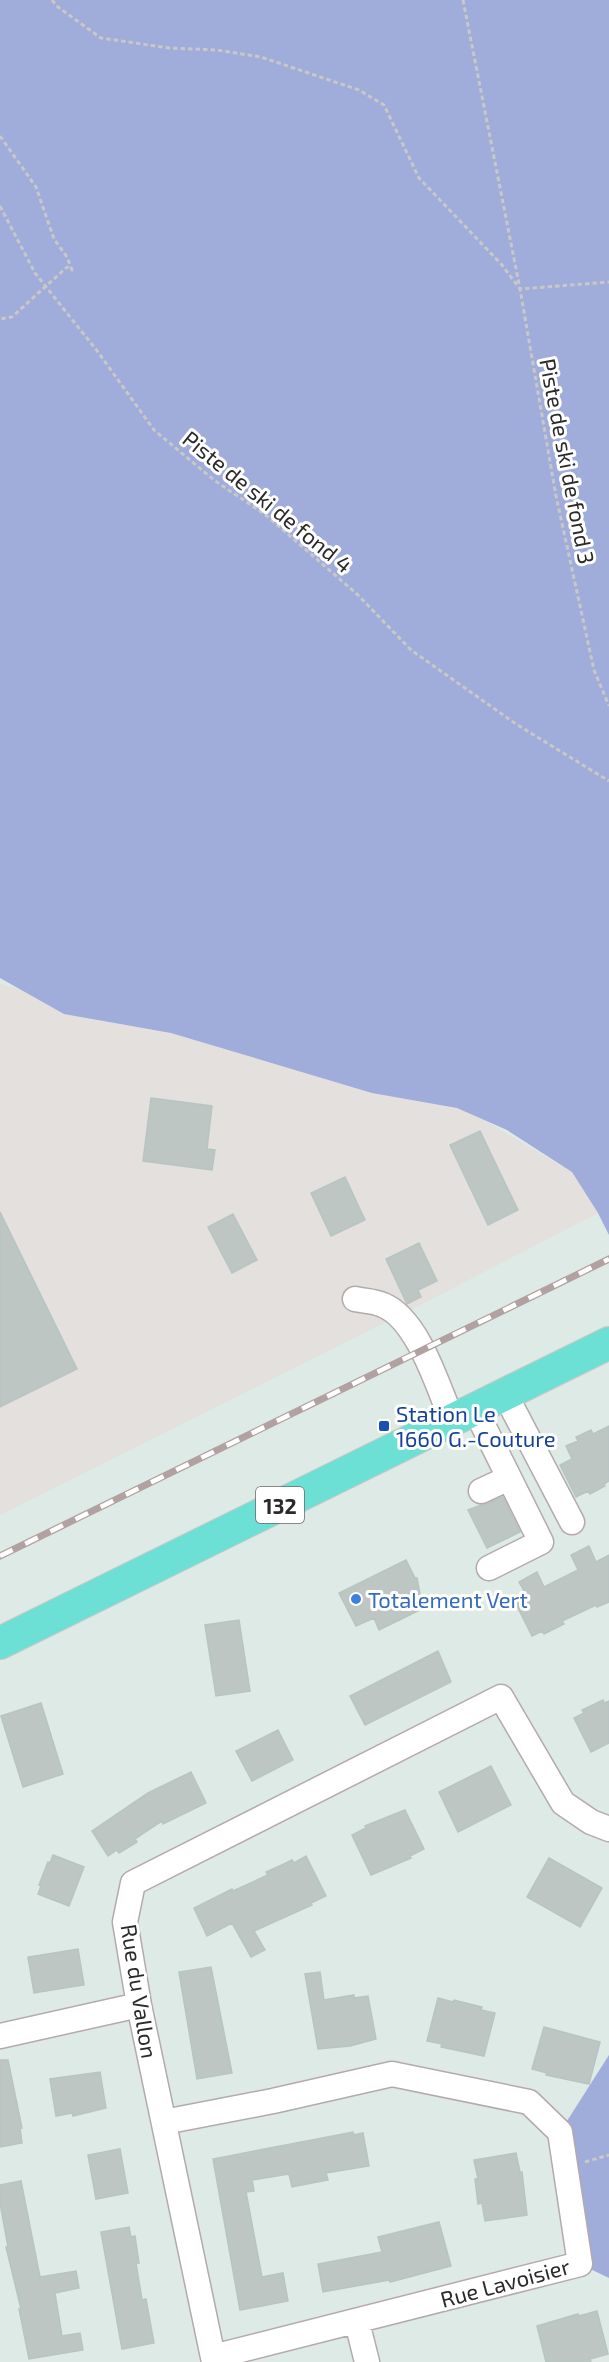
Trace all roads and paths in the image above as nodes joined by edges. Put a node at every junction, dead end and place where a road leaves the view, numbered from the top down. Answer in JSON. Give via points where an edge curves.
{"nodes":[{"id":1,"x":52,"y":0,"type":"edge"},
{"id":2,"x":463,"y":0,"type":"edge"},
{"id":3,"x":0,"y":136,"type":"edge"},
{"id":4,"x":0,"y":206,"type":"edge"},
{"id":5,"x":609,"y":282,"type":"edge"},
{"id":6,"x":45,"y":286,"type":"junction"},
{"id":7,"x":520,"y":289,"type":"junction"},
{"id":8,"x":0,"y":319,"type":"edge"},
{"id":9,"x":609,"y":706,"type":"edge"},
{"id":10,"x":609,"y":781,"type":"edge"},
{"id":11,"x":355,"y":1299,"type":"dead end"},
{"id":12,"x":609,"y":1343,"type":"edge"},
{"id":13,"x":505,"y":1394,"type":"junction"},
{"id":14,"x":464,"y":1415,"type":"junction"},
{"id":15,"x":509,"y":1478,"type":"junction"},
{"id":16,"x":481,"y":1491,"type":"dead end"},
{"id":17,"x":572,"y":1522,"type":"dead end"},
{"id":18,"x":489,"y":1568,"type":"dead end"},
{"id":19,"x":0,"y":1643,"type":"edge"},
{"id":20,"x":609,"y":1829,"type":"edge"},
{"id":21,"x":139,"y":2005,"type":"junction"},
{"id":22,"x":0,"y":2036,"type":"edge"},
{"id":23,"x":164,"y":2122,"type":"junction"},
{"id":24,"x":357,"y":2322,"type":"junction"},
{"id":25,"x":214,"y":2359,"type":"edge"},
{"id":26,"x":367,"y":2362,"type":"edge"}],
"edges":[{"from":1,"to":7,"type":"path","name":"Piste de ski de fond 3","via":[[101,38],[261,57],[358,90],[384,105],[419,178],[487,248]]},
{"from":2,"to":7,"type":"path","name":"Piste de ski de fond 3"},
{"from":3,"to":6,"type":"path","via":[[36,187],[54,239],[72,270],[67,267]]},
{"from":4,"to":6,"type":"path","name":"Piste de ski de fond 4"},
{"from":5,"to":7,"type":"path"},
{"from":6,"to":8,"type":"path","via":[[12,317]]},
{"from":6,"to":10,"type":"path","name":"Piste de ski de fond 4","via":[[154,430],[214,480],[267,516],[358,595],[411,650],[516,724]]},
{"from":7,"to":9,"type":"path","name":"Piste de ski de fond 3","via":[[556,496],[594,670]]},
{"from":11,"to":14,"type":"street","via":[[383,1305],[405,1320]]},
{"from":12,"to":13,"type":"main road","number":"132"},
{"from":13,"to":14,"type":"main road","number":"132"},
{"from":13,"to":17,"type":"street"},
{"from":14,"to":15,"type":"street"},
{"from":14,"to":19,"type":"main road","number":"132"},
{"from":15,"to":16,"type":"street"},
{"from":15,"to":18,"type":"street","via":[[541,1542]]},
{"from":20,"to":21,"type":"street","name":"Rue du Vallon","via":[[563,1803],[501,1697],[133,1883],[125,1922]]},
{"from":21,"to":22,"type":"street"},
{"from":21,"to":23,"type":"street","name":"Rue du Vallon"},
{"from":23,"to":24,"type":"street","name":"Rue Lavoisier","via":[[392,2074],[529,2102],[560,2133],[580,2264]]},
{"from":23,"to":25,"type":"street","name":"Rue du Vallon"},
{"from":24,"to":25,"type":"street","name":"Rue Lavoisier"},
{"from":24,"to":26,"type":"street"}]}
